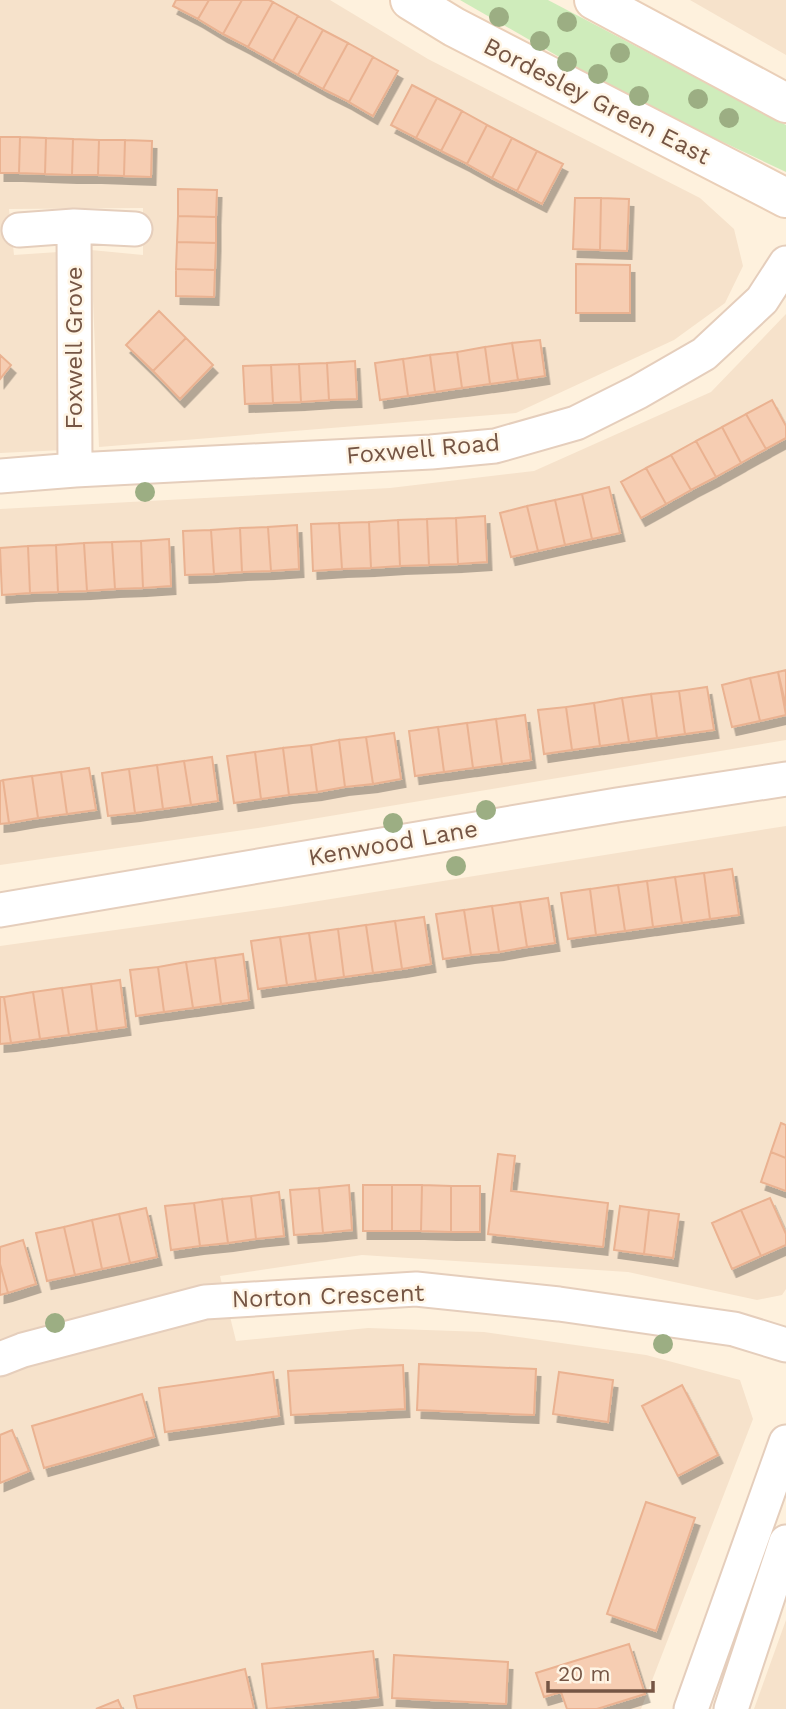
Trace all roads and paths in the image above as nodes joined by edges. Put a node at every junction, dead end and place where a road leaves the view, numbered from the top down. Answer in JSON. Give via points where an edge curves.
{"nodes":[{"id":1,"x":410,"y":0,"type":"edge"},
{"id":2,"x":594,"y":0,"type":"edge"},
{"id":3,"x":786,"y":103,"type":"edge"},
{"id":4,"x":786,"y":198,"type":"edge"},
{"id":5,"x":74,"y":226,"type":"junction"},
{"id":6,"x":135,"y":229,"type":"dead end"},
{"id":7,"x":19,"y":230,"type":"dead end"},
{"id":8,"x":786,"y":263,"type":"edge"},
{"id":9,"x":75,"y":470,"type":"junction"},
{"id":10,"x":0,"y":476,"type":"edge"},
{"id":11,"x":786,"y":779,"type":"edge"},
{"id":12,"x":0,"y":910,"type":"edge"},
{"id":13,"x":786,"y":1345,"type":"edge"},
{"id":14,"x":0,"y":1359,"type":"edge"},
{"id":15,"x":786,"y":1442,"type":"edge"},
{"id":16,"x":786,"y":1542,"type":"edge"},
{"id":17,"x":691,"y":1709,"type":"edge"},
{"id":18,"x":731,"y":1709,"type":"edge"}],
"edges":[{"from":1,"to":4,"type":"main road","name":"Bordesley Green East"},
{"from":2,"to":3,"type":"main road"},
{"from":5,"to":6,"type":"street"},
{"from":5,"to":7,"type":"street"},
{"from":5,"to":9,"type":"street","name":"Foxwell Grove"},
{"from":8,"to":9,"type":"street","name":"Foxwell Road","via":[[762,300],[704,354],[576,423],[495,446]]},
{"from":9,"to":10,"type":"street","name":"Foxwell Road"},
{"from":11,"to":12,"type":"street","name":"Kenwood Lane"},
{"from":13,"to":14,"type":"street","name":"Norton Crescent","via":[[734,1329],[416,1289],[205,1301]]},
{"from":15,"to":17,"type":"street"},
{"from":16,"to":18,"type":"street"}]}
